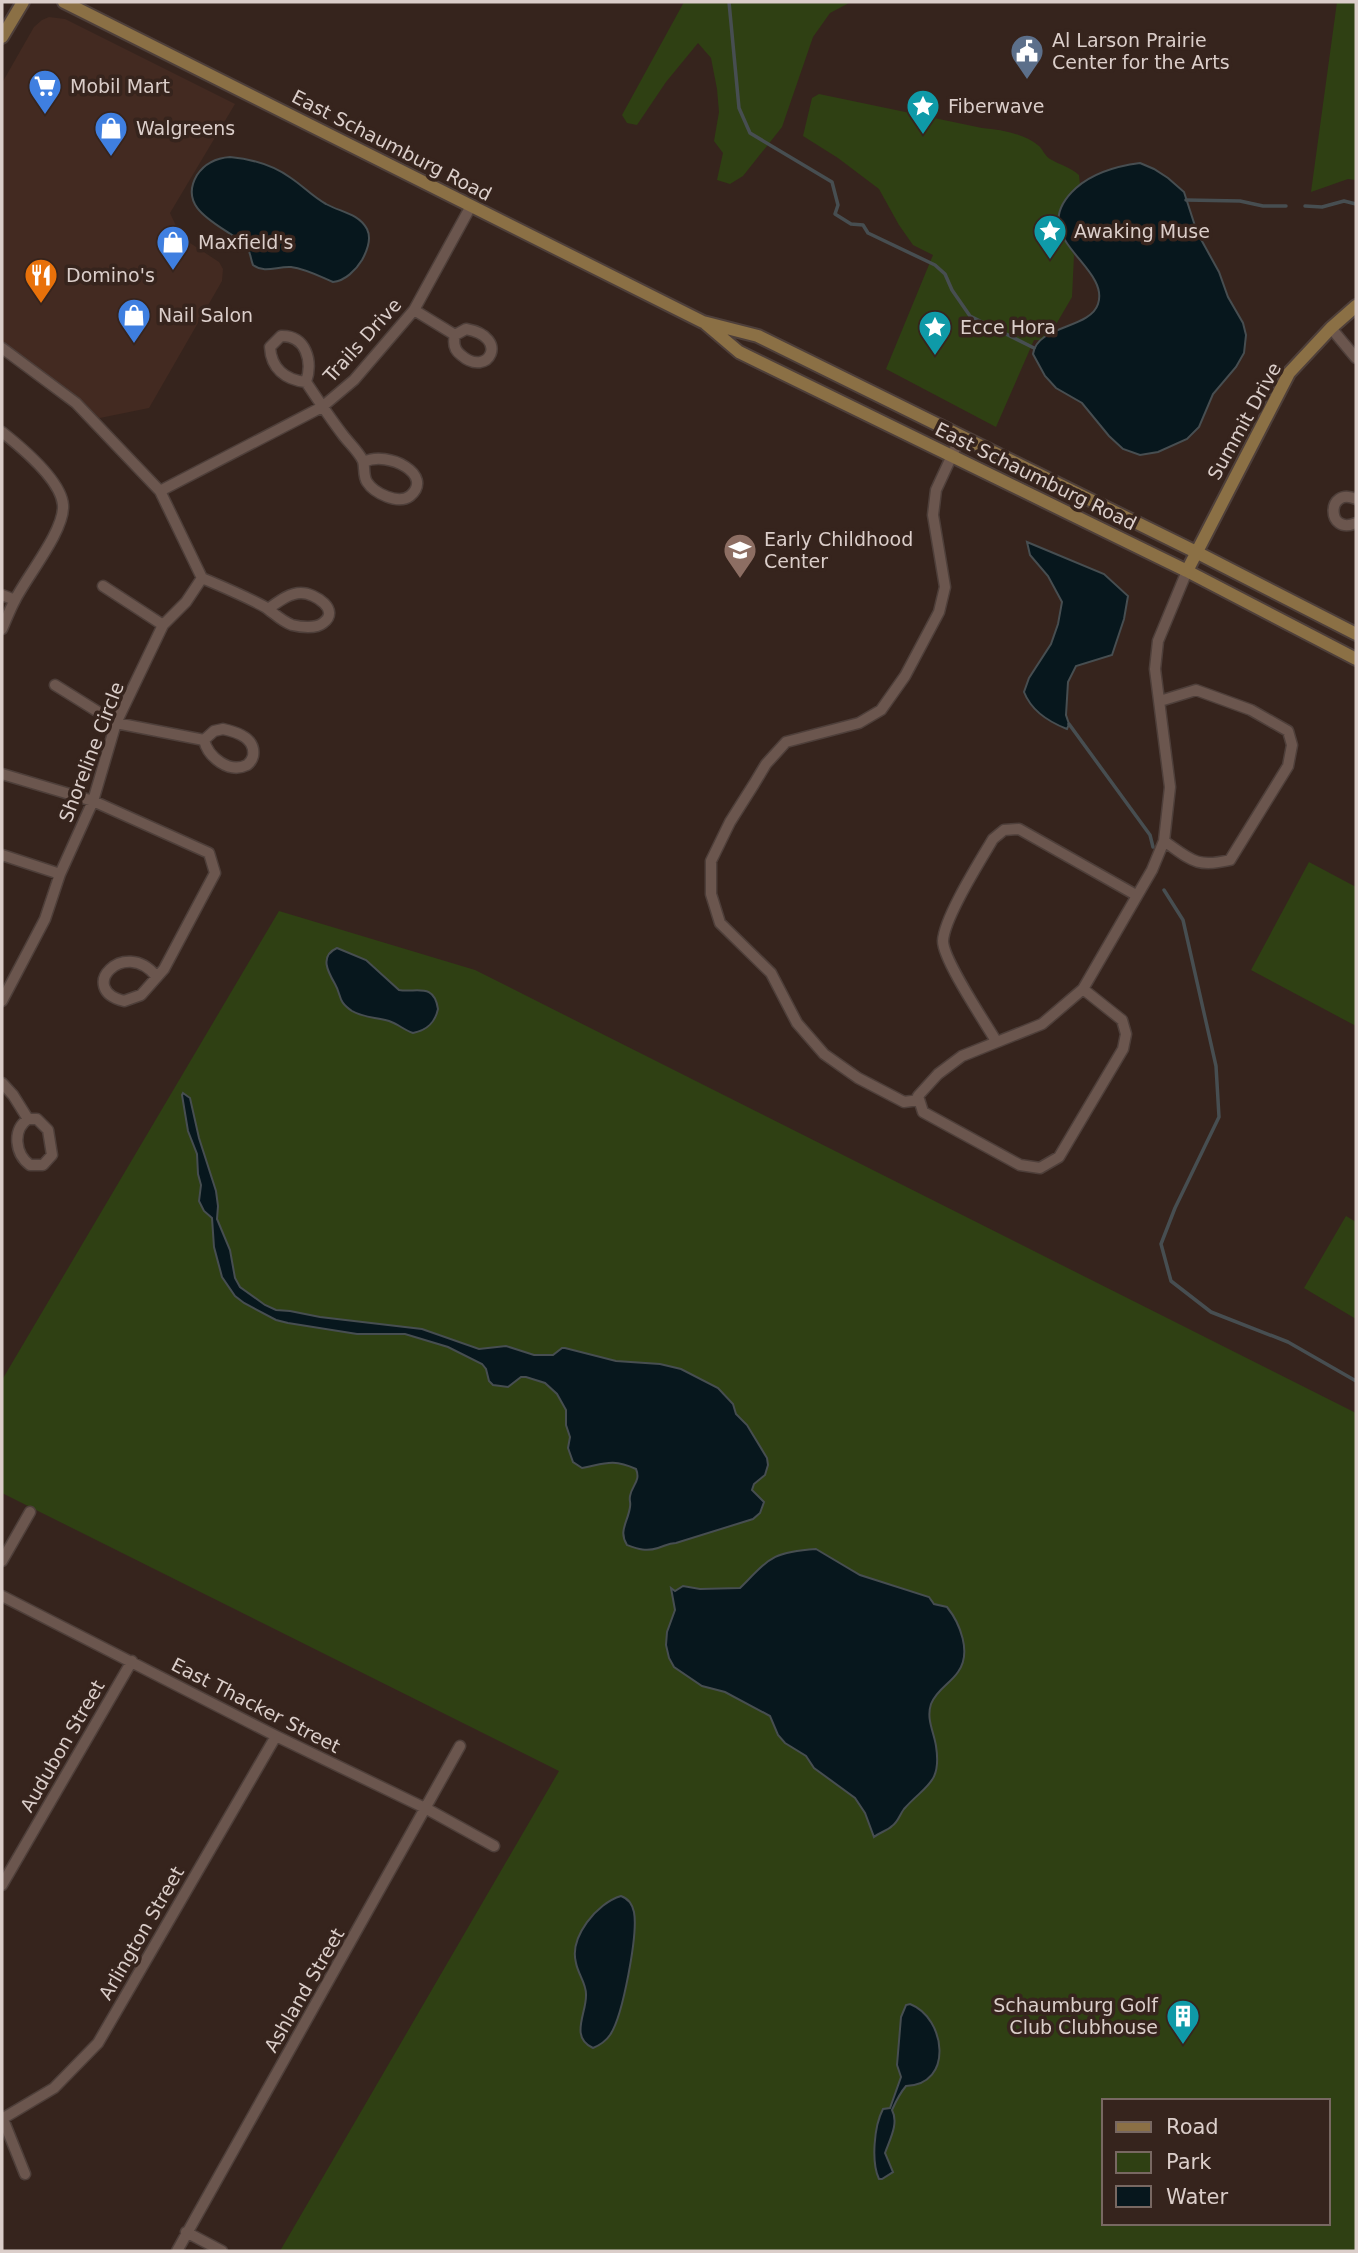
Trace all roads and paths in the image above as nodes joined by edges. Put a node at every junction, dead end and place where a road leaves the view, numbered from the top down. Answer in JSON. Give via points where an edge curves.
{"nodes":[{"id":1,"x":23,"y":2,"type":"edge"},
{"id":2,"x":64,"y":2,"type":"edge"},
{"id":3,"x":2,"y":37,"type":"edge"},
{"id":4,"x":471,"y":206,"type":"junction"},
{"id":5,"x":1356,"y":306,"type":"edge"},
{"id":6,"x":414,"y":310,"type":"junction"},
{"id":7,"x":703,"y":322,"type":"junction"},
{"id":8,"x":1331,"y":328,"type":"junction"},
{"id":9,"x":455,"y":335,"type":"dead end"},
{"id":10,"x":2,"y":348,"type":"edge"},
{"id":11,"x":1356,"y":358,"type":"edge"},
{"id":12,"x":306,"y":382,"type":"junction"},
{"id":13,"x":322,"y":407,"type":"junction"},
{"id":14,"x":2,"y":432,"type":"edge"},
{"id":15,"x":961,"y":436,"type":"junction"},
{"id":16,"x":952,"y":455,"type":"junction"},
{"id":17,"x":363,"y":462,"type":"junction"},
{"id":18,"x":160,"y":491,"type":"junction"},
{"id":19,"x":1356,"y":499,"type":"edge"},
{"id":20,"x":1356,"y":523,"type":"edge"},
{"id":21,"x":1196,"y":552,"type":"junction"},
{"id":22,"x":1187,"y":571,"type":"junction"},
{"id":23,"x":202,"y":578,"type":"junction"},
{"id":24,"x":103,"y":586,"type":"dead end"},
{"id":25,"x":2,"y":594,"type":"edge"},
{"id":26,"x":15,"y":600,"type":"junction"},
{"id":27,"x":268,"y":609,"type":"junction"},
{"id":28,"x":163,"y":625,"type":"junction"},
{"id":29,"x":2,"y":629,"type":"edge"},
{"id":30,"x":1356,"y":634,"type":"edge"},
{"id":31,"x":1356,"y":659,"type":"edge"},
{"id":32,"x":55,"y":685,"type":"dead end"},
{"id":33,"x":1160,"y":702,"type":"junction"},
{"id":34,"x":116,"y":723,"type":"junction"},
{"id":35,"x":204,"y":740,"type":"junction"},
{"id":36,"x":2,"y":774,"type":"edge"},
{"id":37,"x":93,"y":801,"type":"junction"},
{"id":38,"x":1164,"y":841,"type":"junction"},
{"id":39,"x":2,"y":855,"type":"edge"},
{"id":40,"x":60,"y":874,"type":"junction"},
{"id":41,"x":1136,"y":895,"type":"junction"},
{"id":42,"x":156,"y":976,"type":"junction"},
{"id":43,"x":1083,"y":989,"type":"junction"},
{"id":44,"x":5,"y":990,"type":"edge"},
{"id":45,"x":2,"y":1001,"type":"edge"},
{"id":46,"x":996,"y":1041,"type":"junction"},
{"id":47,"x":2,"y":1083,"type":"edge"},
{"id":48,"x":918,"y":1098,"type":"junction"},
{"id":49,"x":28,"y":1119,"type":"junction"},
{"id":50,"x":30,"y":1512,"type":"dead end"},
{"id":51,"x":2,"y":1561,"type":"edge"},
{"id":52,"x":2,"y":1596,"type":"edge"},
{"id":53,"x":132,"y":1661,"type":"junction"},
{"id":54,"x":276,"y":1736,"type":"junction"},
{"id":55,"x":460,"y":1746,"type":"dead end"},
{"id":56,"x":427,"y":1809,"type":"junction"},
{"id":57,"x":494,"y":1846,"type":"dead end"},
{"id":58,"x":2,"y":1885,"type":"edge"},
{"id":59,"x":3,"y":2119,"type":"edge"},
{"id":60,"x":25,"y":2174,"type":"dead end"},
{"id":61,"x":186,"y":2232,"type":"junction"},
{"id":62,"x":177,"y":2251,"type":"edge"},
{"id":63,"x":222,"y":2251,"type":"edge"}],
"edges":[{"from":1,"to":3,"type":"main road"},
{"from":2,"to":4,"type":"main road","name":"East Schaumburg Road"},
{"from":4,"to":6,"type":"street","name":"Trails Drive"},
{"from":4,"to":7,"type":"main road","name":"East Schaumburg Road"},
{"from":5,"to":8,"type":"main road","name":"Summit Drive"},
{"from":6,"to":9,"type":"street"},
{"from":6,"to":13,"type":"street","name":"Trails Drive","via":[[354,380]]},
{"from":7,"to":15,"type":"main road","name":"East Schaumburg Road","via":[[758,336]]},
{"from":7,"to":16,"type":"main road","name":"East Schaumburg Road","via":[[739,352]]},
{"from":8,"to":11,"type":"street"},
{"from":8,"to":21,"type":"main road","name":"Summit Drive","via":[[1289,373]]},
{"from":10,"to":18,"type":"street","via":[[76,403]]},
{"from":12,"to":12,"type":"street","via":[[308,355],[297,340],[281,336],[271,347],[275,366],[287,377]]},
{"from":12,"to":13,"type":"street"},
{"from":13,"to":17,"type":"street"},
{"from":13,"to":18,"type":"street","name":"Trails Drive"},
{"from":14,"to":26,"type":"street","via":[[58,486],[63,505],[60,525]]},
{"from":15,"to":16,"type":"street"},
{"from":15,"to":21,"type":"main road","name":"East Schaumburg Road"},
{"from":16,"to":22,"type":"main road","name":"East Schaumburg Road"},
{"from":16,"to":48,"type":"street","via":[[936,490],[933,514],[945,587],[939,612],[905,676],[881,710],[859,723],[786,742],[766,764],[710,861],[711,894],[720,923],[771,973],[806,1034],[824,1054],[858,1078],[904,1102]]},
{"from":17,"to":17,"type":"street","via":[[367,482],[378,492],[405,499],[413,494],[415,475],[404,465],[377,457]]},
{"from":18,"to":23,"type":"street"},
{"from":19,"to":20,"type":"street","via":[[1341,498],[1333,510],[1339,523]]},
{"from":21,"to":22,"type":"main road","name":"Summit Drive"},
{"from":21,"to":30,"type":"main road","name":"East Schaumburg Road"},
{"from":22,"to":31,"type":"main road","name":"East Schaumburg Road"},
{"from":22,"to":33,"type":"street","via":[[1158,641],[1155,669]]},
{"from":23,"to":27,"type":"street"},
{"from":23,"to":28,"type":"street","name":"Shoreline Circle","via":[[187,602]]},
{"from":24,"to":28,"type":"street"},
{"from":25,"to":26,"type":"street"},
{"from":26,"to":29,"type":"street"},
{"from":27,"to":27,"type":"street","via":[[292,625],[316,626],[328,617],[321,599],[311,594],[290,595]]},
{"from":28,"to":34,"type":"street","name":"Shoreline Circle"},
{"from":32,"to":34,"type":"street"},
{"from":33,"to":38,"type":"street","via":[[1170,788]]},
{"from":33,"to":38,"type":"street","via":[[1196,690],[1251,710],[1288,731],[1292,745],[1288,766],[1230,860],[1195,863]]},
{"from":34,"to":35,"type":"street"},
{"from":34,"to":37,"type":"street","name":"Shoreline Circle"},
{"from":35,"to":35,"type":"street","via":[[210,755],[221,763],[236,767],[252,761],[251,743],[234,731],[214,731]]},
{"from":36,"to":37,"type":"street"},
{"from":37,"to":40,"type":"street","name":"Shoreline Circle"},
{"from":37,"to":42,"type":"street","via":[[209,853],[215,873]]},
{"from":38,"to":41,"type":"street"},
{"from":39,"to":40,"type":"street"},
{"from":40,"to":44,"type":"street","name":"Shoreline Circle","via":[[45,919]]},
{"from":41,"to":43,"type":"street"},
{"from":41,"to":46,"type":"street","via":[[1020,829],[1004,830],[993,839],[947,923],[943,943]]},
{"from":42,"to":42,"type":"street","via":[[140,963],[118,963],[103,978],[111,995],[128,1001],[145,992]]},
{"from":43,"to":46,"type":"street","via":[[1042,1024]]},
{"from":43,"to":48,"type":"street","via":[[1122,1020],[1126,1034],[1123,1049],[1059,1157],[1040,1168],[1020,1165],[922,1112]]},
{"from":44,"to":45,"type":"street","name":"Shoreline Circle"},
{"from":46,"to":48,"type":"street","via":[[962,1056],[938,1074]]},
{"from":47,"to":49,"type":"street"},
{"from":49,"to":49,"type":"street","via":[[17,1136],[20,1154],[30,1165],[43,1165],[52,1155],[48,1130],[37,1119]]},
{"from":50,"to":51,"type":"street"},
{"from":52,"to":53,"type":"street","name":"East Thacker Street"},
{"from":53,"to":54,"type":"street","name":"East Thacker Street"},
{"from":53,"to":58,"type":"street","name":"Audubon Street"},
{"from":54,"to":56,"type":"street","name":"East Thacker Street"},
{"from":54,"to":59,"type":"street","name":"Arlington Street","via":[[99,2043],[54,2088]]},
{"from":55,"to":56,"type":"street","name":"Ashland Street"},
{"from":56,"to":57,"type":"street","name":"East Thacker Street"},
{"from":56,"to":61,"type":"street","name":"Ashland Street"},
{"from":59,"to":60,"type":"street","name":"Arlington Street"},
{"from":61,"to":62,"type":"street","name":"Ashland Street"},
{"from":61,"to":63,"type":"street"}]}
